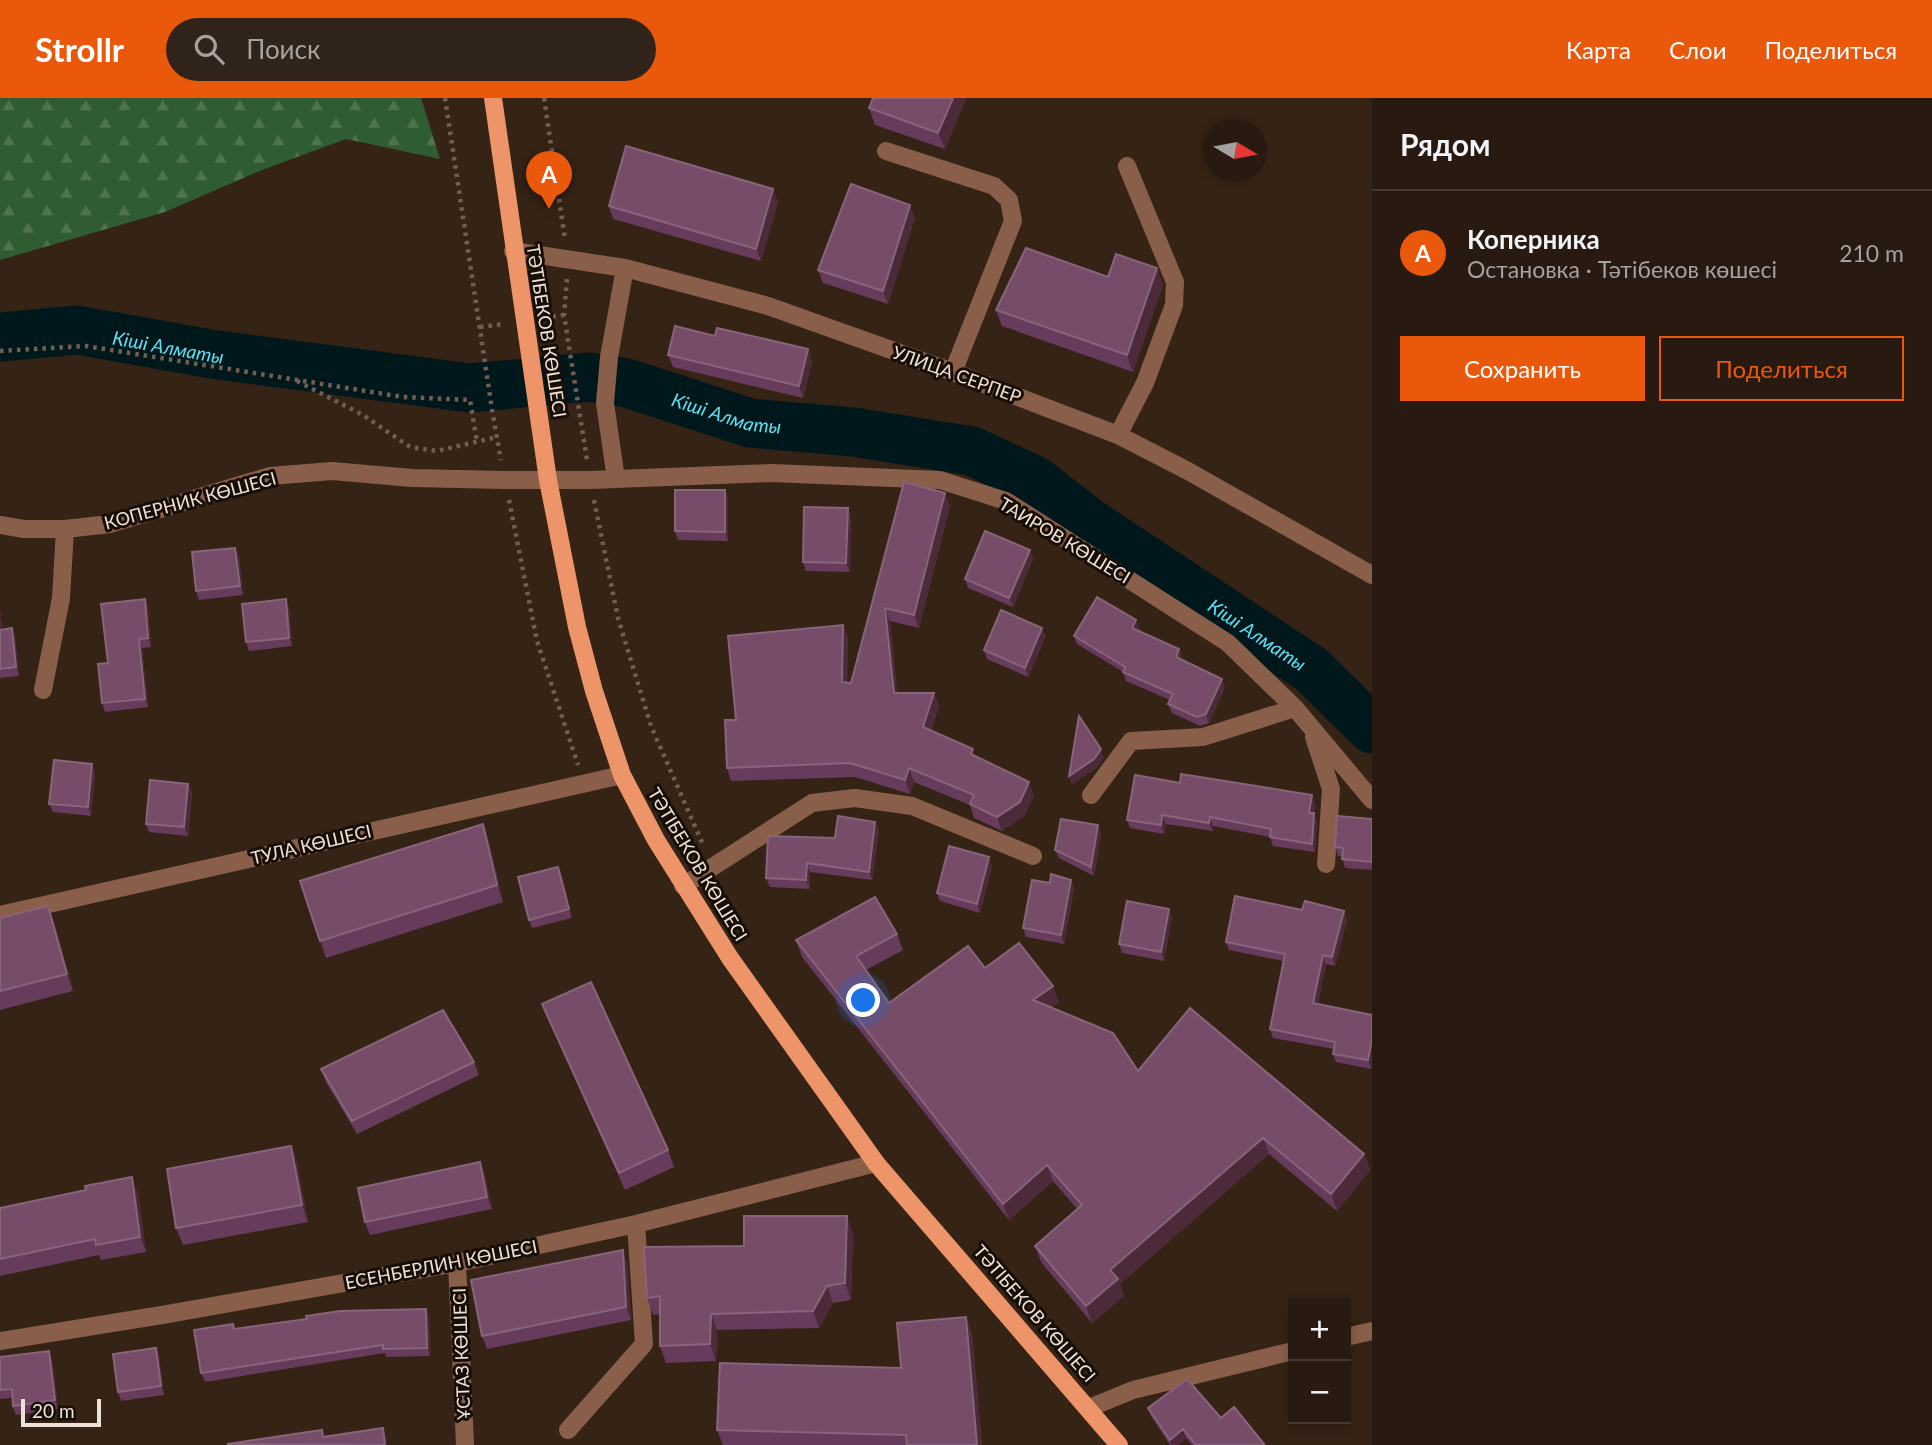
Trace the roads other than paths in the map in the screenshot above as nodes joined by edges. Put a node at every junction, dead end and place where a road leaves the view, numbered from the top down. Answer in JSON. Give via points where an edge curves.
{"nodes":[{"id":1,"x":493,"y":98,"type":"edge"},
{"id":2,"x":886,"y":151,"type":"dead end"},
{"id":3,"x":1127,"y":166,"type":"dead end"},
{"id":4,"x":513,"y":251,"type":"junction"},
{"id":5,"x":625,"y":268,"type":"junction"},
{"id":6,"x":953,"y":372,"type":"junction"},
{"id":7,"x":1118,"y":435,"type":"junction"},
{"id":8,"x":615,"y":479,"type":"junction"},
{"id":9,"x":548,"y":480,"type":"junction"},
{"id":10,"x":0,"y":525,"type":"edge"},
{"id":11,"x":65,"y":529,"type":"junction"},
{"id":12,"x":1372,"y":575,"type":"edge"},
{"id":13,"x":43,"y":690,"type":"dead end"},
{"id":14,"x":1295,"y":708,"type":"junction"},
{"id":15,"x":1311,"y":727,"type":"junction"},
{"id":16,"x":622,"y":775,"type":"junction"},
{"id":17,"x":1091,"y":795,"type":"dead end"},
{"id":18,"x":1372,"y":800,"type":"edge"},
{"id":19,"x":1033,"y":856,"type":"dead end"},
{"id":20,"x":1326,"y":864,"type":"dead end"},
{"id":21,"x":683,"y":886,"type":"junction"},
{"id":22,"x":0,"y":915,"type":"edge"},
{"id":23,"x":876,"y":1163,"type":"junction"},
{"id":24,"x":636,"y":1224,"type":"junction"},
{"id":25,"x":457,"y":1263,"type":"junction"},
{"id":26,"x":1372,"y":1331,"type":"edge"},
{"id":27,"x":1351,"y":1336,"type":"edge"},
{"id":28,"x":0,"y":1341,"type":"edge"},
{"id":29,"x":1288,"y":1352,"type":"edge"},
{"id":30,"x":1089,"y":1408,"type":"junction"},
{"id":31,"x":568,"y":1430,"type":"dead end"},
{"id":32,"x":465,"y":1445,"type":"edge"},
{"id":33,"x":1119,"y":1445,"type":"edge"}],
"edges":[{"from":1,"to":4,"type":"main road","name":"ТӘТІБЕКОВ КӨШЕСІ"},
{"from":2,"to":6,"type":"street","via":[[995,186],[1009,200],[1013,221]]},
{"from":3,"to":7,"type":"street","via":[[1175,282],[1170,318],[1145,383]]},
{"from":4,"to":5,"type":"street","name":"УЛИЦА СЕРПЕР"},
{"from":4,"to":9,"type":"main road","name":"ТӘТІБЕКОВ КӨШЕСІ"},
{"from":5,"to":6,"type":"street","name":"УЛИЦА СЕРПЕР","via":[[768,306]]},
{"from":5,"to":8,"type":"street","via":[[605,403]]},
{"from":6,"to":7,"type":"street","name":"УЛИЦА СЕРПЕР"},
{"from":7,"to":12,"type":"street","name":"УЛИЦА СЕРПЕР"},
{"from":8,"to":9,"type":"street","name":"ТАИРОВ КӨШЕСІ"},
{"from":8,"to":14,"type":"street","name":"ТАИРОВ КӨШЕСІ","via":[[772,473],[940,480],[1006,501],[1228,643]]},
{"from":9,"to":11,"type":"street","name":"КОПЕРНИК КӨШЕСІ","via":[[412,478],[332,471],[270,476],[110,524]]},
{"from":9,"to":16,"type":"main road","name":"ТӘТІБЕКОВ КӨШЕСІ","via":[[577,627]]},
{"from":10,"to":11,"type":"street","name":"КОПЕРНИК КӨШЕСІ"},
{"from":11,"to":13,"type":"street","via":[[61,598]]},
{"from":14,"to":15,"type":"street","name":"ТАИРОВ КӨШЕСІ"},
{"from":14,"to":17,"type":"street","via":[[1203,737],[1131,741]]},
{"from":15,"to":18,"type":"street","name":"ТАИРОВ КӨШЕСІ"},
{"from":15,"to":20,"type":"street","via":[[1331,789]]},
{"from":16,"to":21,"type":"main road","name":"ТӘТІБЕКОВ КӨШЕСІ"},
{"from":16,"to":22,"type":"street","name":"ТУЛА КӨШЕСІ"},
{"from":19,"to":21,"type":"street","via":[[912,806],[855,798],[813,803]]},
{"from":21,"to":23,"type":"main road","name":"ТӘТІБЕКОВ КӨШЕСІ"},
{"from":23,"to":24,"type":"street","name":"ЕСЕНБЕРЛИН КӨШЕСІ"},
{"from":23,"to":30,"type":"main road","name":"ТӘТІБЕКОВ КӨШЕСІ"},
{"from":24,"to":25,"type":"street","name":"ЕСЕНБЕРЛИН КӨШЕСІ"},
{"from":24,"to":31,"type":"street","via":[[643,1344]]},
{"from":25,"to":28,"type":"street","name":"ЕСЕНБЕРЛИН КӨШЕСІ"},
{"from":25,"to":32,"type":"street","name":"ҰСТАЗ КӨШЕСІ"},
{"from":26,"to":27,"type":"street"},
{"from":29,"to":30,"type":"street","via":[[1133,1390]]},
{"from":30,"to":33,"type":"main road","name":"ТӘТІБЕКОВ КӨШЕСІ"}]}
